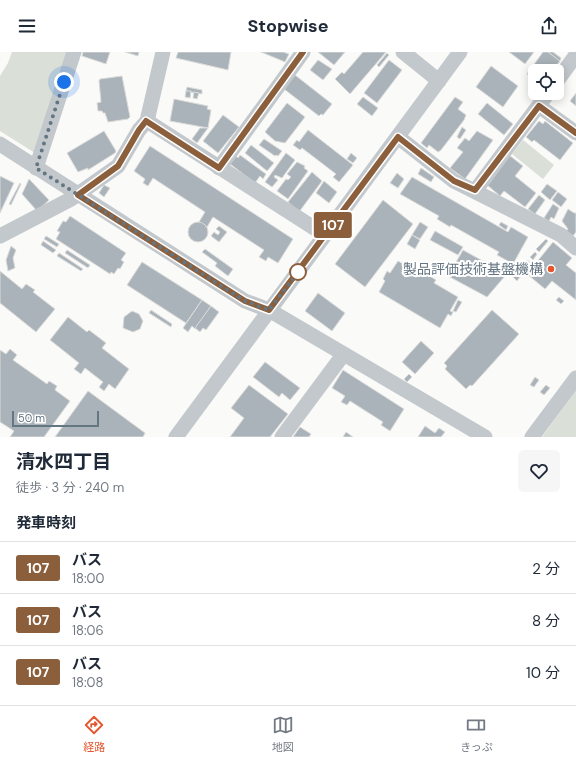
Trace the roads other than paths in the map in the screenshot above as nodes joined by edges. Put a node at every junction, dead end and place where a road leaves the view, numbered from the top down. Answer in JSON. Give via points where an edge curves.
{"nodes":[{"id":1,"x":74,"y":52,"type":"edge"},
{"id":2,"x":163,"y":52,"type":"edge"},
{"id":3,"x":303,"y":52,"type":"edge"},
{"id":4,"x":403,"y":52,"type":"edge"},
{"id":5,"x":460,"y":52,"type":"edge"},
{"id":6,"x":576,"y":55,"type":"edge"},
{"id":7,"x":564,"y":71,"type":"edge"},
{"id":8,"x":439,"y":81,"type":"junction"},
{"id":9,"x":543,"y":100,"type":"edge"},
{"id":10,"x":539,"y":106,"type":"junction"},
{"id":11,"x":146,"y":121,"type":"junction"},
{"id":12,"x":576,"y":133,"type":"edge"},
{"id":13,"x":398,"y":137,"type":"junction"},
{"id":14,"x":0,"y":144,"type":"edge"},
{"id":15,"x":36,"y":168,"type":"junction"},
{"id":16,"x":219,"y":168,"type":"junction"},
{"id":17,"x":475,"y":190,"type":"junction"},
{"id":18,"x":78,"y":195,"type":"junction"},
{"id":19,"x":325,"y":235,"type":"junction"},
{"id":20,"x":0,"y":236,"type":"edge"},
{"id":21,"x":576,"y":248,"type":"edge"},
{"id":22,"x":269,"y":310,"type":"junction"},
{"id":23,"x":343,"y":355,"type":"junction"},
{"id":24,"x":576,"y":378,"type":"edge"},
{"id":25,"x":176,"y":437,"type":"edge"},
{"id":26,"x":282,"y":437,"type":"edge"},
{"id":27,"x":485,"y":437,"type":"edge"},
{"id":28,"x":532,"y":437,"type":"edge"}],
"edges":[{"from":1,"to":15,"type":"street"},
{"from":2,"to":11,"type":"street"},
{"from":3,"to":16,"type":"street"},
{"from":4,"to":8,"type":"street"},
{"from":5,"to":8,"type":"street"},
{"from":6,"to":7,"type":"street"},
{"from":8,"to":13,"type":"street"},
{"from":9,"to":10,"type":"street"},
{"from":10,"to":12,"type":"street"},
{"from":10,"to":17,"type":"street"},
{"from":11,"to":16,"type":"street"},
{"from":11,"to":18,"type":"street","via":[[118,166]]},
{"from":13,"to":17,"type":"street","via":[[454,181]]},
{"from":13,"to":19,"type":"street"},
{"from":14,"to":15,"type":"street"},
{"from":15,"to":18,"type":"street"},
{"from":16,"to":19,"type":"street"},
{"from":17,"to":21,"type":"street","via":[[561,235]]},
{"from":18,"to":20,"type":"street"},
{"from":18,"to":22,"type":"street","via":[[245,301]]},
{"from":19,"to":22,"type":"street"},
{"from":22,"to":23,"type":"street"},
{"from":22,"to":25,"type":"street"},
{"from":23,"to":26,"type":"street"},
{"from":23,"to":27,"type":"street"},
{"from":24,"to":28,"type":"street"}]}
